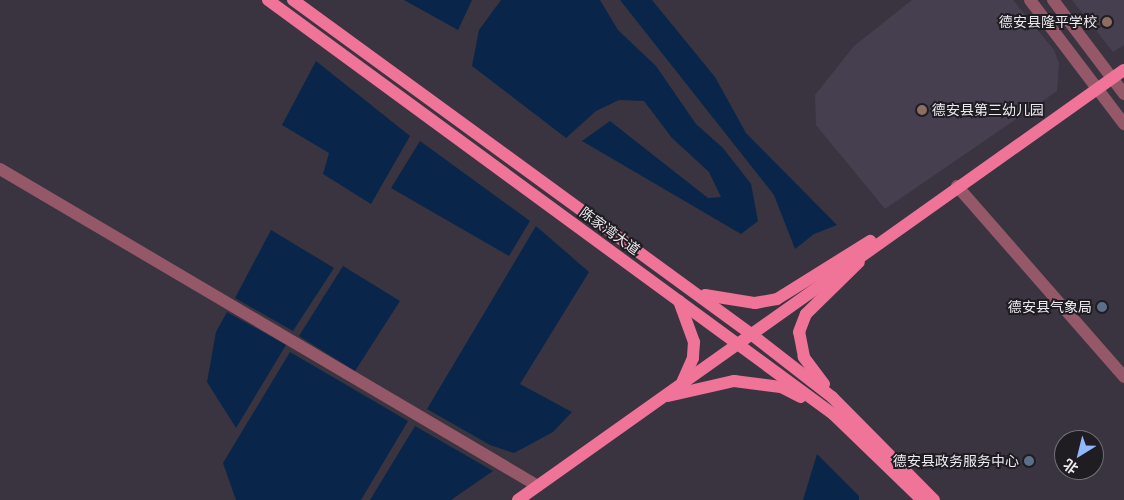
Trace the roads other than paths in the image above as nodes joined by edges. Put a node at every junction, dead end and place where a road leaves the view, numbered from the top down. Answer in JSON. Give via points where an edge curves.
{"nodes":[{"id":1,"x":268,"y":0,"type":"edge"},
{"id":2,"x":293,"y":0,"type":"edge"},
{"id":3,"x":1030,"y":0,"type":"edge"},
{"id":4,"x":1053,"y":0,"type":"edge"},
{"id":5,"x":1124,"y":70,"type":"edge"},
{"id":6,"x":1112,"y":78,"type":"junction"},
{"id":7,"x":1098,"y":88,"type":"junction"},
{"id":8,"x":1124,"y":94,"type":"edge"},
{"id":9,"x":1124,"y":124,"type":"edge"},
{"id":10,"x":0,"y":169,"type":"edge"},
{"id":11,"x":957,"y":186,"type":"junction"},
{"id":12,"x":892,"y":230,"type":"junction"},
{"id":13,"x":696,"y":292,"type":"junction"},
{"id":14,"x":678,"y":299,"type":"junction"},
{"id":15,"x":752,"y":334,"type":"junction"},
{"id":16,"x":738,"y":343,"type":"junction"},
{"id":17,"x":1124,"y":377,"type":"edge"},
{"id":18,"x":681,"y":384,"type":"junction"},
{"id":19,"x":832,"y":397,"type":"junction"},
{"id":20,"x":661,"y":398,"type":"junction"},
{"id":21,"x":833,"y":414,"type":"junction"},
{"id":22,"x":538,"y":486,"type":"junction"},
{"id":23,"x":518,"y":500,"type":"edge"},
{"id":24,"x":922,"y":500,"type":"edge"},
{"id":25,"x":934,"y":500,"type":"edge"}],
"edges":[{"from":1,"to":14,"type":"main road","name":"陈家湾大道"},
{"from":2,"to":13,"type":"main road","name":"陈家湾大道"},
{"from":3,"to":7,"type":"street"},
{"from":4,"to":6,"type":"street"},
{"from":5,"to":6,"type":"main road"},
{"from":6,"to":7,"type":"main road"},
{"from":6,"to":8,"type":"street"},
{"from":7,"to":9,"type":"street"},
{"from":7,"to":11,"type":"main road"},
{"from":10,"to":22,"type":"street"},
{"from":11,"to":12,"type":"main road"},
{"from":11,"to":17,"type":"street"},
{"from":12,"to":13,"type":"main road","via":[[852,248],[777,298],[722,300]]},
{"from":12,"to":15,"type":"main road"},
{"from":12,"to":19,"type":"main road","via":[[806,314],[799,332],[804,357]]},
{"from":13,"to":15,"type":"main road","name":"陈家湾大道"},
{"from":14,"to":16,"type":"main road","name":"陈家湾大道"},
{"from":14,"to":18,"type":"main road","via":[[694,342],[693,358]]},
{"from":15,"to":16,"type":"main road"},
{"from":15,"to":19,"type":"main road","name":"陈家湾大道"},
{"from":16,"to":18,"type":"main road"},
{"from":16,"to":21,"type":"main road","name":"陈家湾大道"},
{"from":18,"to":20,"type":"main road"},
{"from":19,"to":25,"type":"main road","name":"陈家湾大道"},
{"from":20,"to":21,"type":"main road","via":[[734,381],[764,383]]},
{"from":20,"to":22,"type":"main road"},
{"from":21,"to":24,"type":"main road","name":"陈家湾大道"},
{"from":22,"to":23,"type":"main road"}]}
